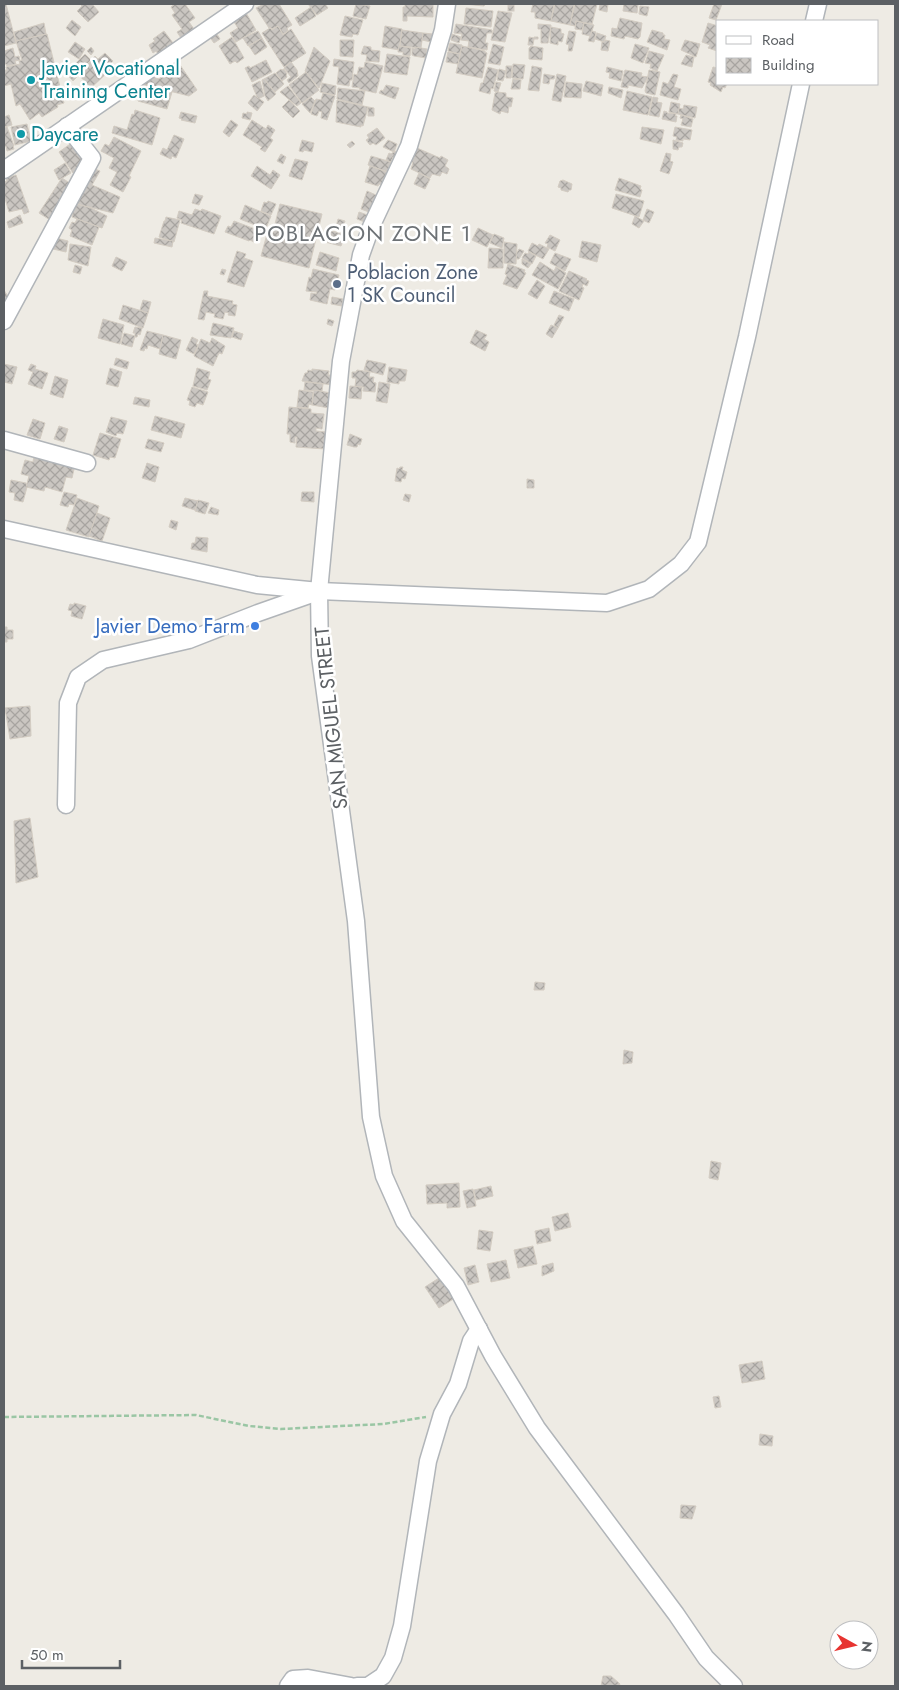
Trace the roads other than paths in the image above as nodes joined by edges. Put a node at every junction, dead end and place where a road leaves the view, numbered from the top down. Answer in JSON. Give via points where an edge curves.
{"nodes":[{"id":1,"x":447,"y":4,"type":"edge"},
{"id":2,"x":818,"y":4,"type":"edge"},
{"id":3,"x":239,"y":5,"type":"edge"},
{"id":4,"x":814,"y":20,"type":"edge"},
{"id":5,"x":801,"y":85,"type":"edge"},
{"id":6,"x":67,"y":126,"type":"junction"},
{"id":7,"x":4,"y":170,"type":"edge"},
{"id":8,"x":4,"y":321,"type":"edge"},
{"id":9,"x":4,"y":440,"type":"edge"},
{"id":10,"x":88,"y":462,"type":"dead end"},
{"id":11,"x":4,"y":529,"type":"edge"},
{"id":12,"x":319,"y":591,"type":"junction"},
{"id":13,"x":66,"y":805,"type":"dead end"},
{"id":14,"x":479,"y":1329,"type":"junction"},
{"id":15,"x":288,"y":1686,"type":"edge"},
{"id":16,"x":351,"y":1686,"type":"edge"},
{"id":17,"x":357,"y":1686,"type":"edge"},
{"id":18,"x":734,"y":1686,"type":"edge"}],
"edges":[{"from":1,"to":12,"type":"street","name":"SAN MIGUEL STREET","via":[[441,38],[409,146],[361,255],[341,361]]},
{"from":2,"to":4,"type":"street"},
{"from":3,"to":6,"type":"street"},
{"from":5,"to":12,"type":"street","via":[[747,336],[698,542],[681,564],[649,589],[607,603]]},
{"from":6,"to":7,"type":"street"},
{"from":6,"to":8,"type":"street","via":[[92,158]]},
{"from":9,"to":10,"type":"street"},
{"from":11,"to":12,"type":"street","via":[[256,585]]},
{"from":12,"to":13,"type":"street","via":[[190,640],[103,660],[78,677],[68,703]]},
{"from":12,"to":14,"type":"street","name":"SAN MIGUEL STREET","via":[[320,656],[356,921],[371,1117],[384,1176],[404,1221],[456,1286]]},
{"from":14,"to":17,"type":"street","via":[[471,1341],[458,1384],[442,1414],[428,1461],[402,1626],[393,1658],[383,1676],[368,1686]]},
{"from":14,"to":18,"type":"street","name":"SAN MIGUEL STREET","via":[[537,1428],[706,1658]]},
{"from":15,"to":16,"type":"street","via":[[293,1679],[308,1678]]}]}
